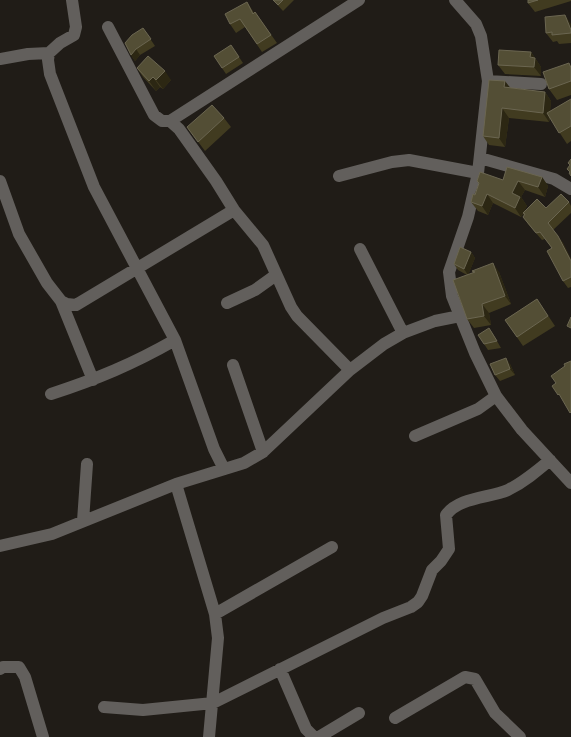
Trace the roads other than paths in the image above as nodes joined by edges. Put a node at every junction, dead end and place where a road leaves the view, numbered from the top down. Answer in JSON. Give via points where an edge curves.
{"nodes":[{"id":1,"x":72,"y":0,"type":"edge"},
{"id":2,"x":359,"y":0,"type":"edge"},
{"id":3,"x":455,"y":0,"type":"edge"},
{"id":4,"x":108,"y":27,"type":"dead end"},
{"id":5,"x":49,"y":53,"type":"junction"},
{"id":6,"x":0,"y":59,"type":"edge"},
{"id":7,"x":488,"y":81,"type":"junction"},
{"id":8,"x":541,"y":84,"type":"dead end"},
{"id":9,"x":170,"y":121,"type":"junction"},
{"id":10,"x":480,"y":158,"type":"junction"},
{"id":11,"x":478,"y":172,"type":"junction"},
{"id":12,"x":339,"y":176,"type":"dead end"},
{"id":13,"x":0,"y":181,"type":"edge"},
{"id":14,"x":571,"y":189,"type":"edge"},
{"id":15,"x":234,"y":210,"type":"junction"},
{"id":16,"x":360,"y":249,"type":"dead end"},
{"id":17,"x":136,"y":268,"type":"junction"},
{"id":18,"x":276,"y":275,"type":"junction"},
{"id":19,"x":61,"y":301,"type":"junction"},
{"id":20,"x":227,"y":303,"type":"dead end"},
{"id":21,"x":460,"y":316,"type":"junction"},
{"id":22,"x":403,"y":333,"type":"junction"},
{"id":23,"x":175,"y":340,"type":"junction"},
{"id":24,"x":233,"y":365,"type":"dead end"},
{"id":25,"x":350,"y":370,"type":"junction"},
{"id":26,"x":93,"y":380,"type":"junction"},
{"id":27,"x":51,"y":394,"type":"dead end"},
{"id":28,"x":496,"y":396,"type":"junction"},
{"id":29,"x":415,"y":436,"type":"dead end"},
{"id":30,"x":263,"y":452,"type":"junction"},
{"id":31,"x":550,"y":460,"type":"junction"},
{"id":32,"x":87,"y":464,"type":"dead end"},
{"id":33,"x":224,"y":469,"type":"junction"},
{"id":34,"x":571,"y":483,"type":"edge"},
{"id":35,"x":176,"y":484,"type":"junction"},
{"id":36,"x":84,"y":521,"type":"junction"},
{"id":37,"x":0,"y":546,"type":"edge"},
{"id":38,"x":332,"y":547,"type":"dead end"},
{"id":39,"x":214,"y":614,"type":"junction"},
{"id":40,"x":0,"y":668,"type":"edge"},
{"id":41,"x":280,"y":669,"type":"junction"},
{"id":42,"x":213,"y":703,"type":"junction"},
{"id":43,"x":104,"y":707,"type":"dead end"},
{"id":44,"x":359,"y":713,"type":"dead end"},
{"id":45,"x":395,"y":718,"type":"dead end"},
{"id":46,"x":43,"y":737,"type":"edge"},
{"id":47,"x":209,"y":737,"type":"edge"},
{"id":48,"x":314,"y":737,"type":"edge"},
{"id":49,"x":319,"y":737,"type":"edge"},
{"id":50,"x":520,"y":737,"type":"edge"}],
"edges":[{"from":1,"to":5,"type":"street","via":[[74,35]]},
{"from":2,"to":9,"type":"street"},
{"from":3,"to":7,"type":"street","via":[[482,36]]},
{"from":4,"to":9,"type":"street","via":[[154,116]]},
{"from":5,"to":6,"type":"street"},
{"from":5,"to":17,"type":"street","via":[[50,74],[94,187]]},
{"from":7,"to":8,"type":"street"},
{"from":7,"to":10,"type":"street"},
{"from":9,"to":15,"type":"street","via":[[179,129]]},
{"from":10,"to":11,"type":"street"},
{"from":10,"to":14,"type":"street","via":[[554,179]]},
{"from":11,"to":12,"type":"street","via":[[409,160]]},
{"from":11,"to":21,"type":"street","via":[[468,218],[449,272],[452,296]]},
{"from":13,"to":19,"type":"street","via":[[19,234]]},
{"from":15,"to":17,"type":"street"},
{"from":15,"to":18,"type":"street","via":[[263,245]]},
{"from":16,"to":22,"type":"street"},
{"from":17,"to":19,"type":"street","via":[[76,305]]},
{"from":17,"to":23,"type":"street"},
{"from":18,"to":20,"type":"street","via":[[256,290]]},
{"from":18,"to":25,"type":"street","via":[[297,316]]},
{"from":19,"to":26,"type":"street"},
{"from":21,"to":22,"type":"street"},
{"from":21,"to":28,"type":"street"},
{"from":22,"to":25,"type":"street"},
{"from":23,"to":26,"type":"street","via":[[136,362]]},
{"from":23,"to":33,"type":"street"},
{"from":24,"to":30,"type":"street"},
{"from":25,"to":30,"type":"street"},
{"from":26,"to":27,"type":"street"},
{"from":28,"to":29,"type":"street","via":[[478,409]]},
{"from":28,"to":31,"type":"street"},
{"from":30,"to":33,"type":"street"},
{"from":31,"to":34,"type":"street"},
{"from":31,"to":41,"type":"street","via":[[530,477],[506,490],[449,511],[446,515],[449,548],[432,570],[418,602]]},
{"from":32,"to":36,"type":"street"},
{"from":33,"to":35,"type":"street"},
{"from":35,"to":36,"type":"street"},
{"from":35,"to":39,"type":"street"},
{"from":36,"to":37,"type":"street","via":[[52,534]]},
{"from":38,"to":39,"type":"street"},
{"from":39,"to":42,"type":"street","via":[[218,638]]},
{"from":40,"to":46,"type":"street","via":[[19,667],[25,676]]},
{"from":41,"to":42,"type":"street"},
{"from":41,"to":48,"type":"street","via":[[306,729]]},
{"from":42,"to":43,"type":"street","via":[[143,710]]},
{"from":42,"to":47,"type":"street"},
{"from":44,"to":49,"type":"street"},
{"from":45,"to":50,"type":"street","via":[[465,677],[475,679],[495,712]]}]}
